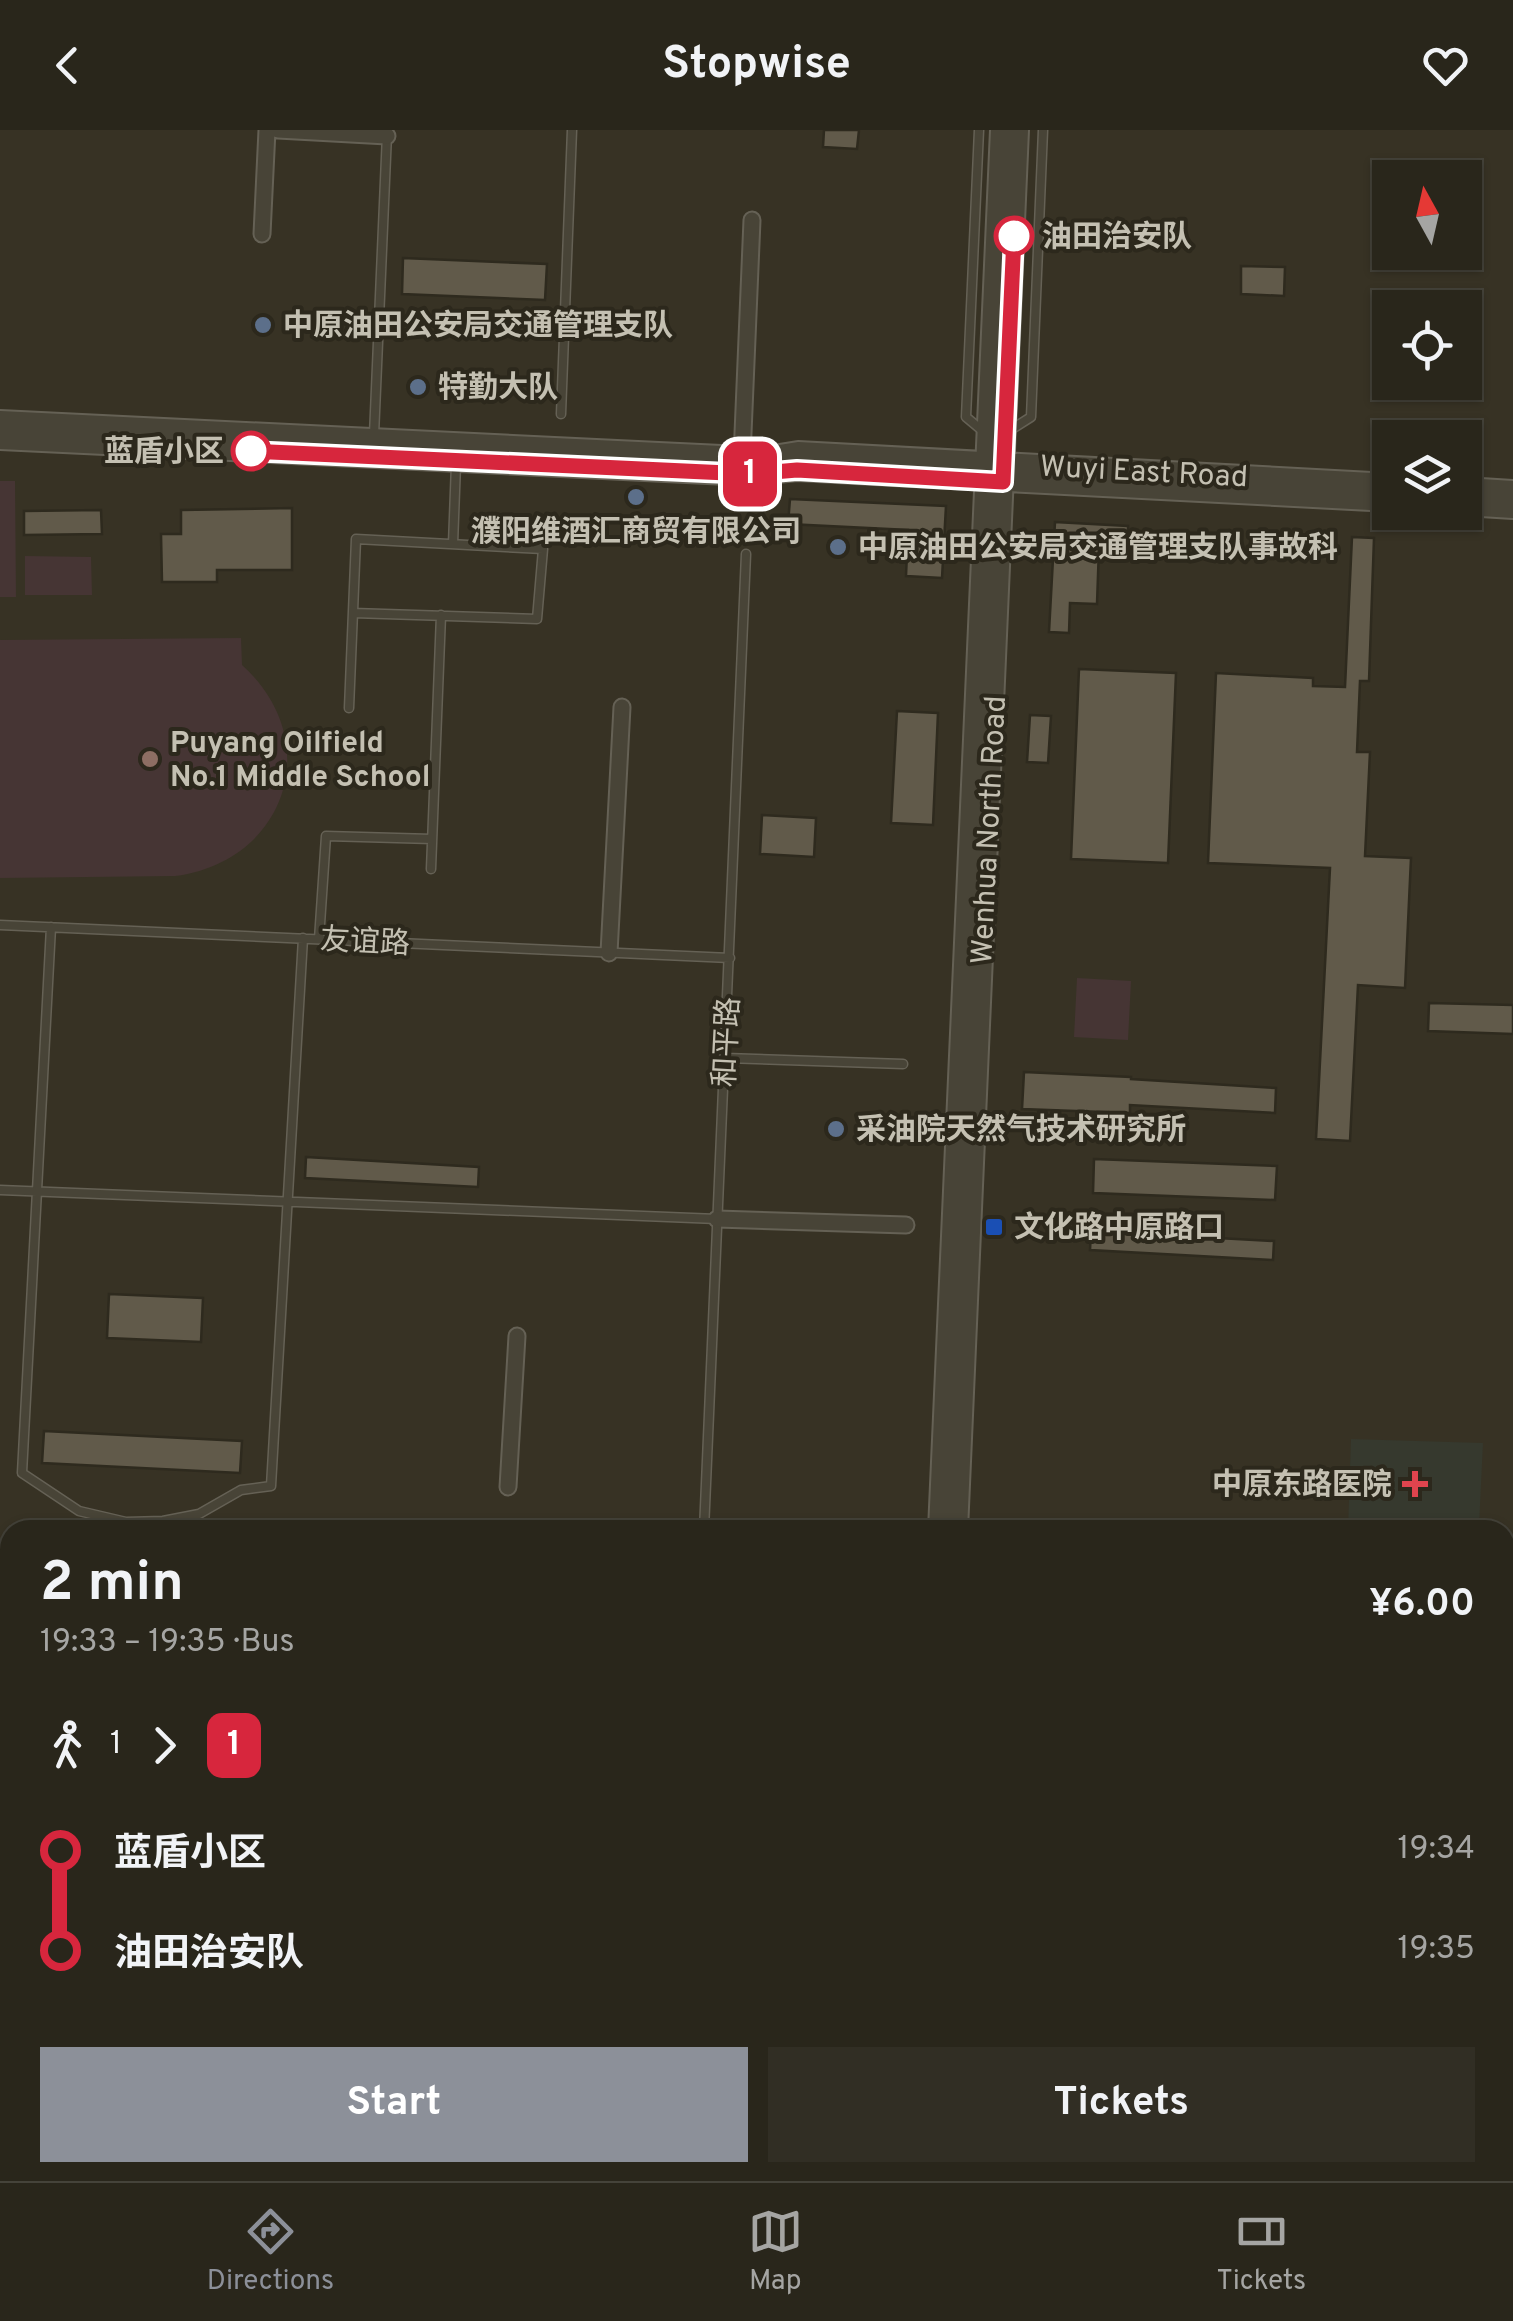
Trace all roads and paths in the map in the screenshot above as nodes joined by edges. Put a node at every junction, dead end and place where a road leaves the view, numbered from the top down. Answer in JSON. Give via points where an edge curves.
{"nodes":[{"id":1,"x":267,"y":130,"type":"edge"},
{"id":2,"x":278,"y":130,"type":"edge"},
{"id":3,"x":572,"y":130,"type":"edge"},
{"id":4,"x":979,"y":130,"type":"edge"},
{"id":5,"x":1001,"y":130,"type":"edge"},
{"id":6,"x":1018,"y":130,"type":"edge"},
{"id":7,"x":1043,"y":130,"type":"edge"},
{"id":8,"x":387,"y":133,"type":"edge"},
{"id":9,"x":752,"y":220,"type":"dead end"},
{"id":10,"x":262,"y":234,"type":"dead end"},
{"id":11,"x":561,"y":414,"type":"dead end"},
{"id":12,"x":0,"y":422,"type":"edge"},
{"id":13,"x":996,"y":434,"type":"junction"},
{"id":14,"x":0,"y":439,"type":"edge"},
{"id":15,"x":374,"y":448,"type":"junction"},
{"id":16,"x":742,"y":458,"type":"junction"},
{"id":17,"x":456,"y":461,"type":"junction"},
{"id":18,"x":995,"y":473,"type":"junction"},
{"id":19,"x":1372,"y":483,"type":"edge"},
{"id":20,"x":1482,"y":489,"type":"edge"},
{"id":21,"x":1513,"y":490,"type":"edge"},
{"id":22,"x":1372,"y":501,"type":"edge"},
{"id":23,"x":1482,"y":506,"type":"edge"},
{"id":24,"x":1513,"y":508,"type":"edge"},
{"id":25,"x":452,"y":544,"type":"junction"},
{"id":26,"x":746,"y":554,"type":"dead end"},
{"id":27,"x":353,"y":613,"type":"junction"},
{"id":28,"x":441,"y":616,"type":"junction"},
{"id":29,"x":348,"y":708,"type":"dead end"},
{"id":30,"x":622,"y":708,"type":"dead end"},
{"id":31,"x":432,"y":839,"type":"junction"},
{"id":32,"x":431,"y":869,"type":"dead end"},
{"id":33,"x":0,"y":925,"type":"edge"},
{"id":34,"x":50,"y":927,"type":"junction"},
{"id":35,"x":303,"y":938,"type":"junction"},
{"id":36,"x":320,"y":940,"type":"junction"},
{"id":37,"x":609,"y":952,"type":"junction"},
{"id":38,"x":730,"y":958,"type":"junction"},
{"id":39,"x":725,"y":1058,"type":"junction"},
{"id":40,"x":903,"y":1064,"type":"dead end"},
{"id":41,"x":0,"y":1190,"type":"edge"},
{"id":42,"x":37,"y":1191,"type":"junction"},
{"id":43,"x":287,"y":1202,"type":"junction"},
{"id":44,"x":717,"y":1219,"type":"junction"},
{"id":45,"x":906,"y":1226,"type":"dead end"},
{"id":46,"x":517,"y":1336,"type":"dead end"},
{"id":47,"x":508,"y":1487,"type":"dead end"},
{"id":48,"x":107,"y":1520,"type":"edge"},
{"id":49,"x":168,"y":1520,"type":"edge"},
{"id":50,"x":704,"y":1520,"type":"edge"},
{"id":51,"x":941,"y":1520,"type":"edge"},
{"id":52,"x":957,"y":1520,"type":"edge"}],
"edges":[{"from":1,"to":10,"type":"street"},
{"from":2,"to":8,"type":"street"},
{"from":3,"to":11,"type":"lane"},
{"from":4,"to":13,"type":"lane","via":[[966,417]]},
{"from":5,"to":13,"type":"street","name":"Wenhua North Road"},
{"from":6,"to":13,"type":"street","name":"Wenhua North Road"},
{"from":7,"to":13,"type":"lane","via":[[1030,417]]},
{"from":8,"to":15,"type":"lane"},
{"from":9,"to":16,"type":"street"},
{"from":12,"to":15,"type":"street","name":"Wuyi East Road"},
{"from":13,"to":18,"type":"street","name":"Wenhua North Road"},
{"from":14,"to":15,"type":"street","name":"Wuyi East Road"},
{"from":15,"to":16,"type":"street","name":"Wuyi East Road"},
{"from":15,"to":17,"type":"street","name":"Wuyi East Road"},
{"from":16,"to":18,"type":"street","name":"Wuyi East Road","via":[[798,452]]},
{"from":17,"to":18,"type":"street","name":"Wuyi East Road","via":[[749,474]]},
{"from":17,"to":25,"type":"lane"},
{"from":18,"to":19,"type":"street","name":"Wuyi East Road"},
{"from":18,"to":22,"type":"street","name":"Wuyi East Road"},
{"from":18,"to":51,"type":"street","name":"Wenhua North Road"},
{"from":18,"to":52,"type":"street","name":"Wenhua North Road"},
{"from":20,"to":21,"type":"street"},
{"from":23,"to":24,"type":"street"},
{"from":25,"to":27,"type":"lane","via":[[356,539]]},
{"from":25,"to":28,"type":"lane","via":[[543,549],[538,619]]},
{"from":26,"to":38,"type":"lane","name":"和平路"},
{"from":27,"to":28,"type":"lane"},
{"from":27,"to":29,"type":"lane"},
{"from":28,"to":31,"type":"lane"},
{"from":30,"to":37,"type":"street"},
{"from":31,"to":32,"type":"lane"},
{"from":31,"to":36,"type":"lane","via":[[326,836]]},
{"from":33,"to":34,"type":"lane","name":"友谊路"},
{"from":34,"to":35,"type":"lane","name":"友谊路"},
{"from":34,"to":42,"type":"lane"},
{"from":35,"to":36,"type":"lane","name":"友谊路"},
{"from":35,"to":43,"type":"lane"},
{"from":36,"to":37,"type":"lane","name":"友谊路"},
{"from":37,"to":38,"type":"lane","name":"友谊路"},
{"from":38,"to":39,"type":"lane","name":"和平路"},
{"from":39,"to":40,"type":"lane"},
{"from":39,"to":44,"type":"lane","name":"和平路"},
{"from":41,"to":42,"type":"lane"},
{"from":42,"to":43,"type":"lane"},
{"from":42,"to":48,"type":"lane","via":[[22,1473],[79,1511]]},
{"from":43,"to":44,"type":"lane"},
{"from":43,"to":49,"type":"lane","via":[[271,1486],[241,1490],[199,1514]]},
{"from":44,"to":45,"type":"street"},
{"from":44,"to":50,"type":"lane","name":"和平路"},
{"from":46,"to":47,"type":"street"}]}
